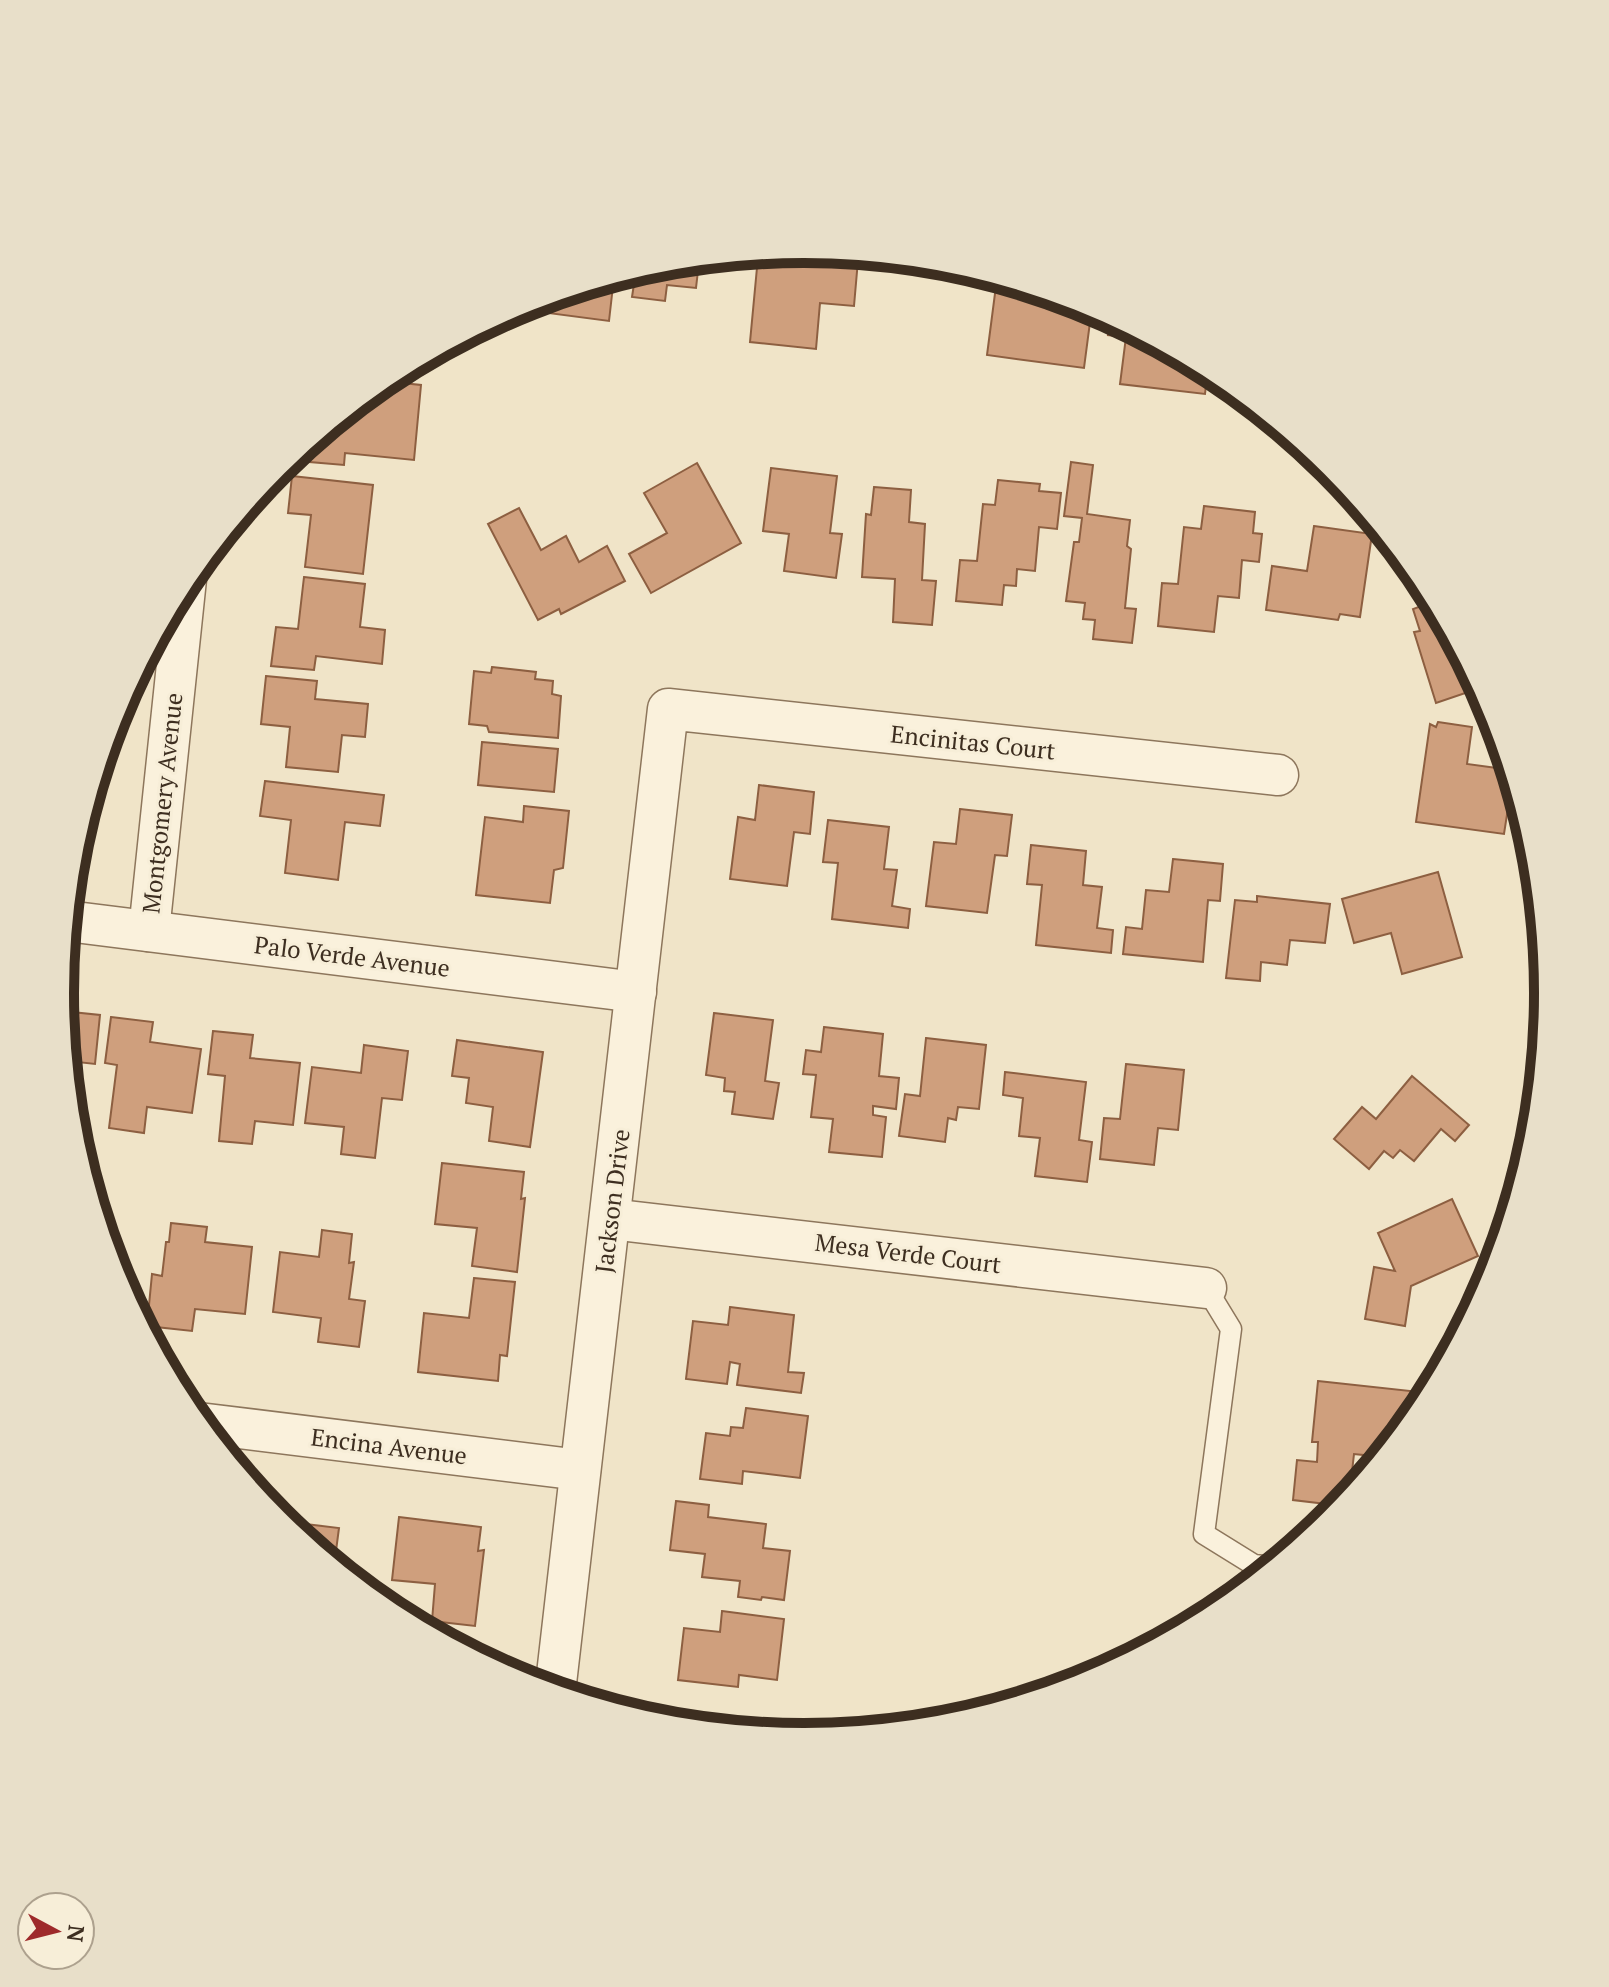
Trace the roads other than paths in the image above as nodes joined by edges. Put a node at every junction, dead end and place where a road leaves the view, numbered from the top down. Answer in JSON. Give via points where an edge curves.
{"nodes":[{"id":1,"x":183,"y":611,"type":"edge"},
{"id":2,"x":668,"y":709,"type":"joint"},
{"id":3,"x":1278,"y":775,"type":"dead end"},
{"id":4,"x":78,"y":922,"type":"edge"},
{"id":5,"x":149,"y":931,"type":"junction"},
{"id":6,"x":636,"y":992,"type":"junction"},
{"id":7,"x":610,"y":1219,"type":"junction"},
{"id":8,"x":1206,"y":1288,"type":"joint"},
{"id":9,"x":216,"y":1425,"type":"edge"},
{"id":10,"x":580,"y":1470,"type":"junction"},
{"id":11,"x":1258,"y":1565,"type":"edge"},
{"id":12,"x":556,"y":1680,"type":"edge"}],
"edges":[{"from":1,"to":5,"type":"street","name":"Montgomery Avenue"},
{"from":2,"to":3,"type":"street","name":"Encinitas Court"},
{"from":2,"to":6,"type":"street","name":"Jackson Drive"},
{"from":4,"to":5,"type":"street","name":"Palo Verde Avenue"},
{"from":5,"to":6,"type":"street","name":"Palo Verde Avenue"},
{"from":6,"to":7,"type":"street","name":"Jackson Drive"},
{"from":7,"to":8,"type":"street","name":"Mesa Verde Court"},
{"from":7,"to":10,"type":"street","name":"Jackson Drive"},
{"from":8,"to":11,"type":"lane","via":[[1231,1329],[1204,1534]]},
{"from":9,"to":10,"type":"street","name":"Encina Avenue"},
{"from":10,"to":12,"type":"street","name":"Jackson Drive"}]}
